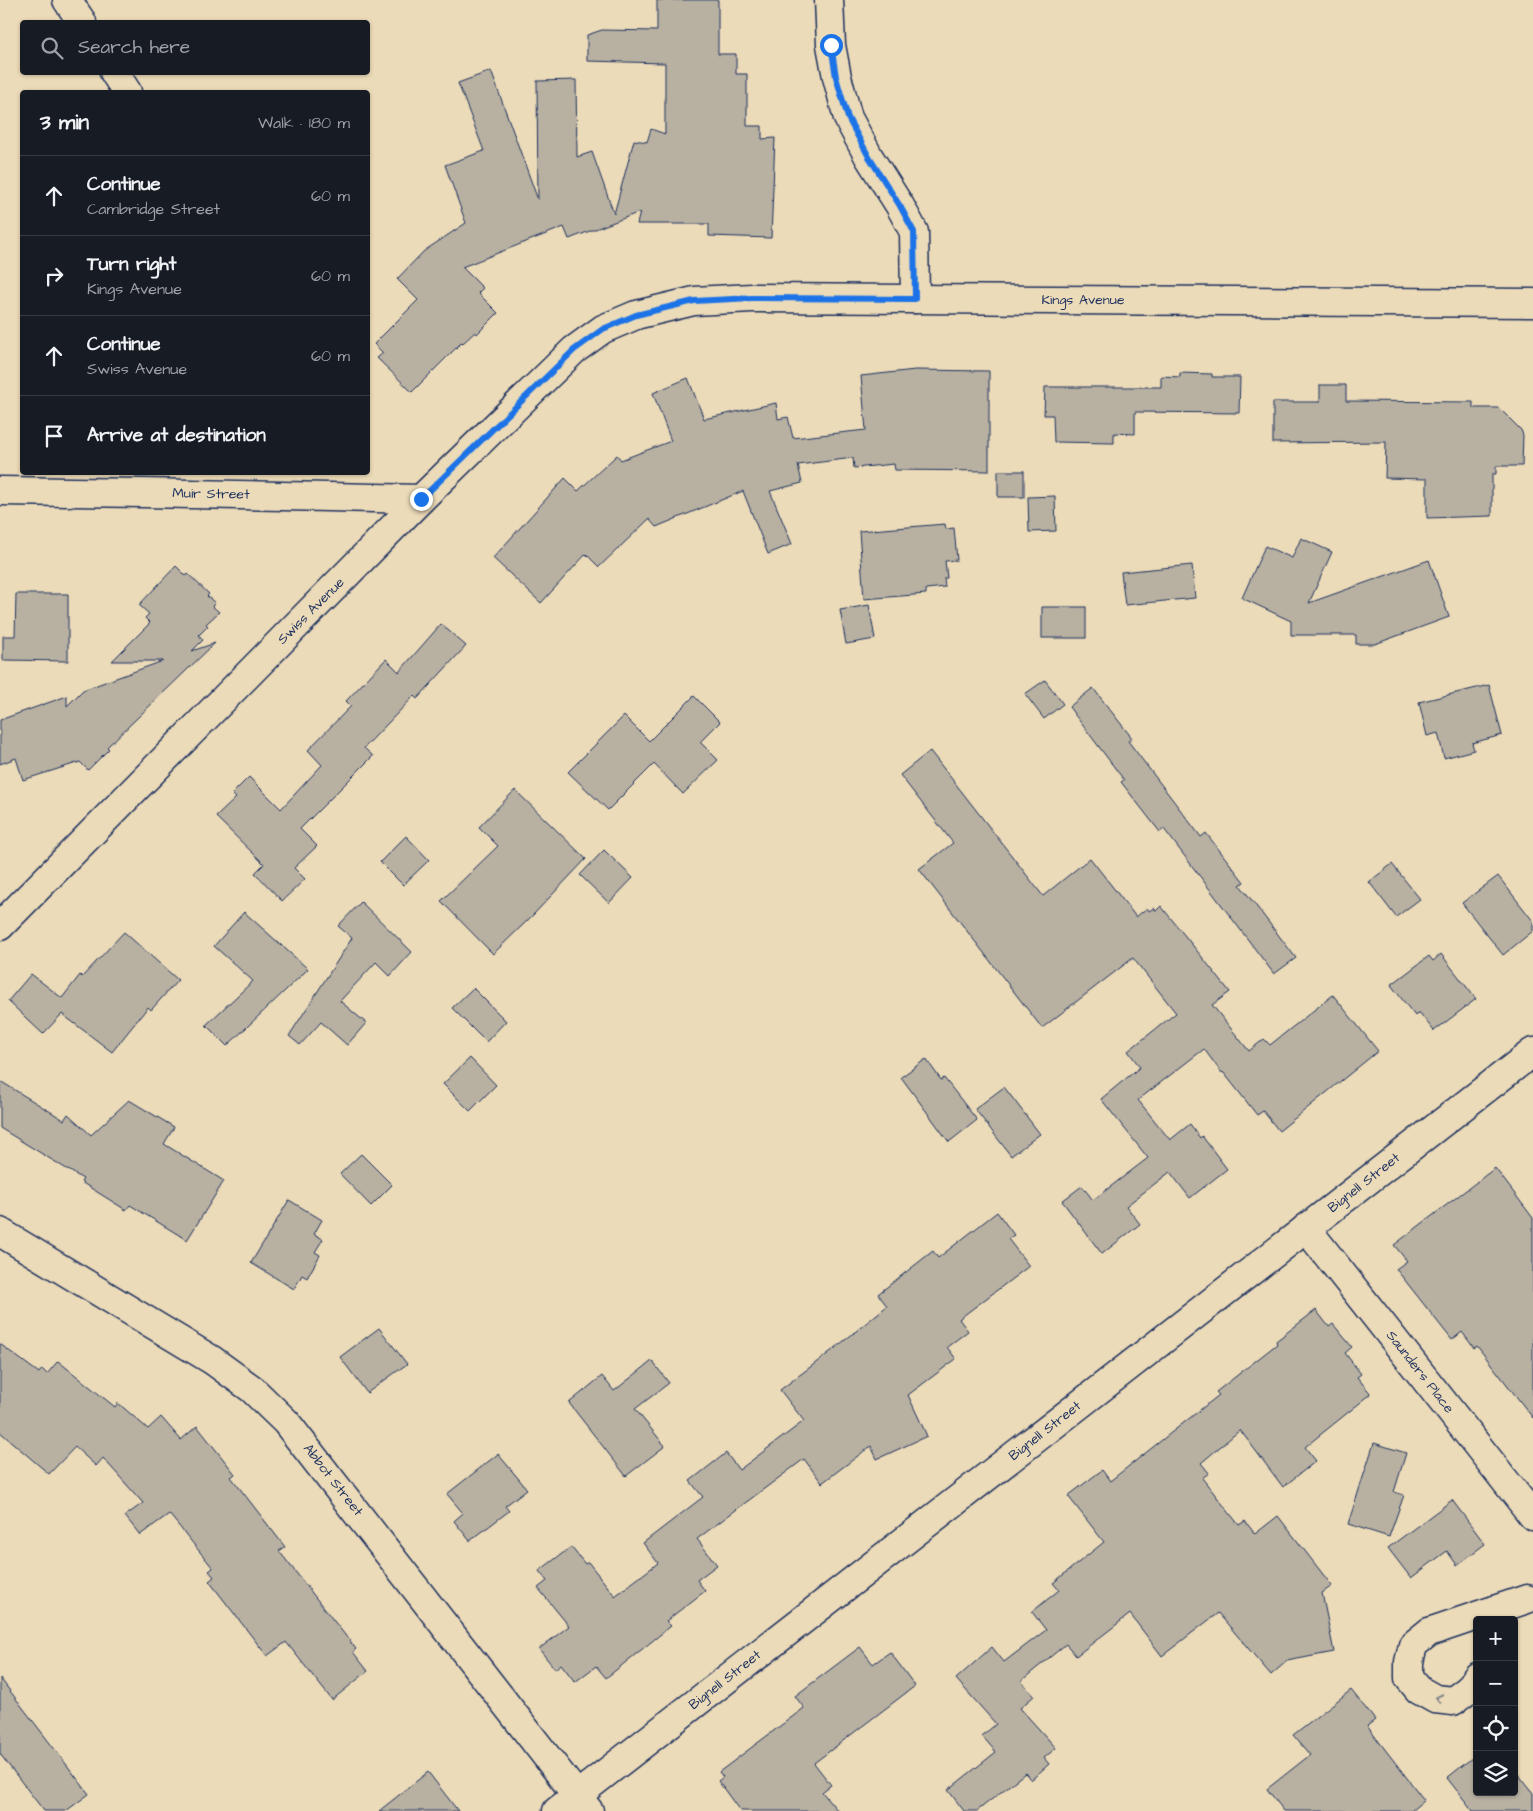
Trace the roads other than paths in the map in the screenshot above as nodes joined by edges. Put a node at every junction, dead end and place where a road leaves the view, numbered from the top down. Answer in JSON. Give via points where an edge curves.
{"nodes":[{"id":1,"x":67,"y":0,"type":"edge"},
{"id":2,"x":829,"y":0,"type":"edge"},
{"id":3,"x":81,"y":20,"type":"edge"},
{"id":4,"x":116,"y":75,"type":"edge"},
{"id":5,"x":126,"y":90,"type":"edge"},
{"id":6,"x":915,"y":299,"type":"junction"},
{"id":7,"x":1533,"y":303,"type":"edge"},
{"id":8,"x":636,"y":315,"type":"joint"},
{"id":9,"x":144,"y":483,"type":"edge"},
{"id":10,"x":0,"y":491,"type":"edge"},
{"id":11,"x":421,"y":499,"type":"junction"},
{"id":12,"x":0,"y":926,"type":"edge"},
{"id":13,"x":1533,"y":1052,"type":"edge"},
{"id":14,"x":1306,"y":1228,"type":"junction"},
{"id":15,"x":0,"y":1232,"type":"edge"},
{"id":16,"x":1533,"y":1516,"type":"edge"},
{"id":17,"x":1525,"y":1602,"type":"edge"},
{"id":18,"x":1473,"y":1683,"type":"edge"},
{"id":19,"x":575,"y":1806,"type":"edge"}],
"edges":[{"from":1,"to":3,"type":"street"},
{"from":2,"to":6,"type":"street","via":[[836,77],[848,118],[914,232]]},
{"from":4,"to":5,"type":"street"},
{"from":6,"to":7,"type":"street","name":"Kings Avenue"},
{"from":6,"to":8,"type":"street","name":"Kings Avenue","via":[[694,301]]},
{"from":8,"to":11,"type":"street","name":"Swiss Avenue","via":[[603,329],[574,350]]},
{"from":9,"to":10,"type":"street","name":"Muir Street"},
{"from":9,"to":11,"type":"street","name":"Muir Street"},
{"from":11,"to":12,"type":"street","name":"Swiss Avenue"},
{"from":13,"to":14,"type":"street","name":"Bignell Street"},
{"from":14,"to":16,"type":"street","name":"Saunders Place"},
{"from":14,"to":19,"type":"street","name":"Bignell Street"},
{"from":15,"to":19,"type":"street","name":"Abbot Street","via":[[212,1360],[252,1390],[286,1422]]},
{"from":18,"to":17,"type":"street","one_way":true,"via":[[1453,1701],[1435,1699],[1419,1690],[1409,1678],[1408,1662],[1413,1645],[1430,1632]]}]}
